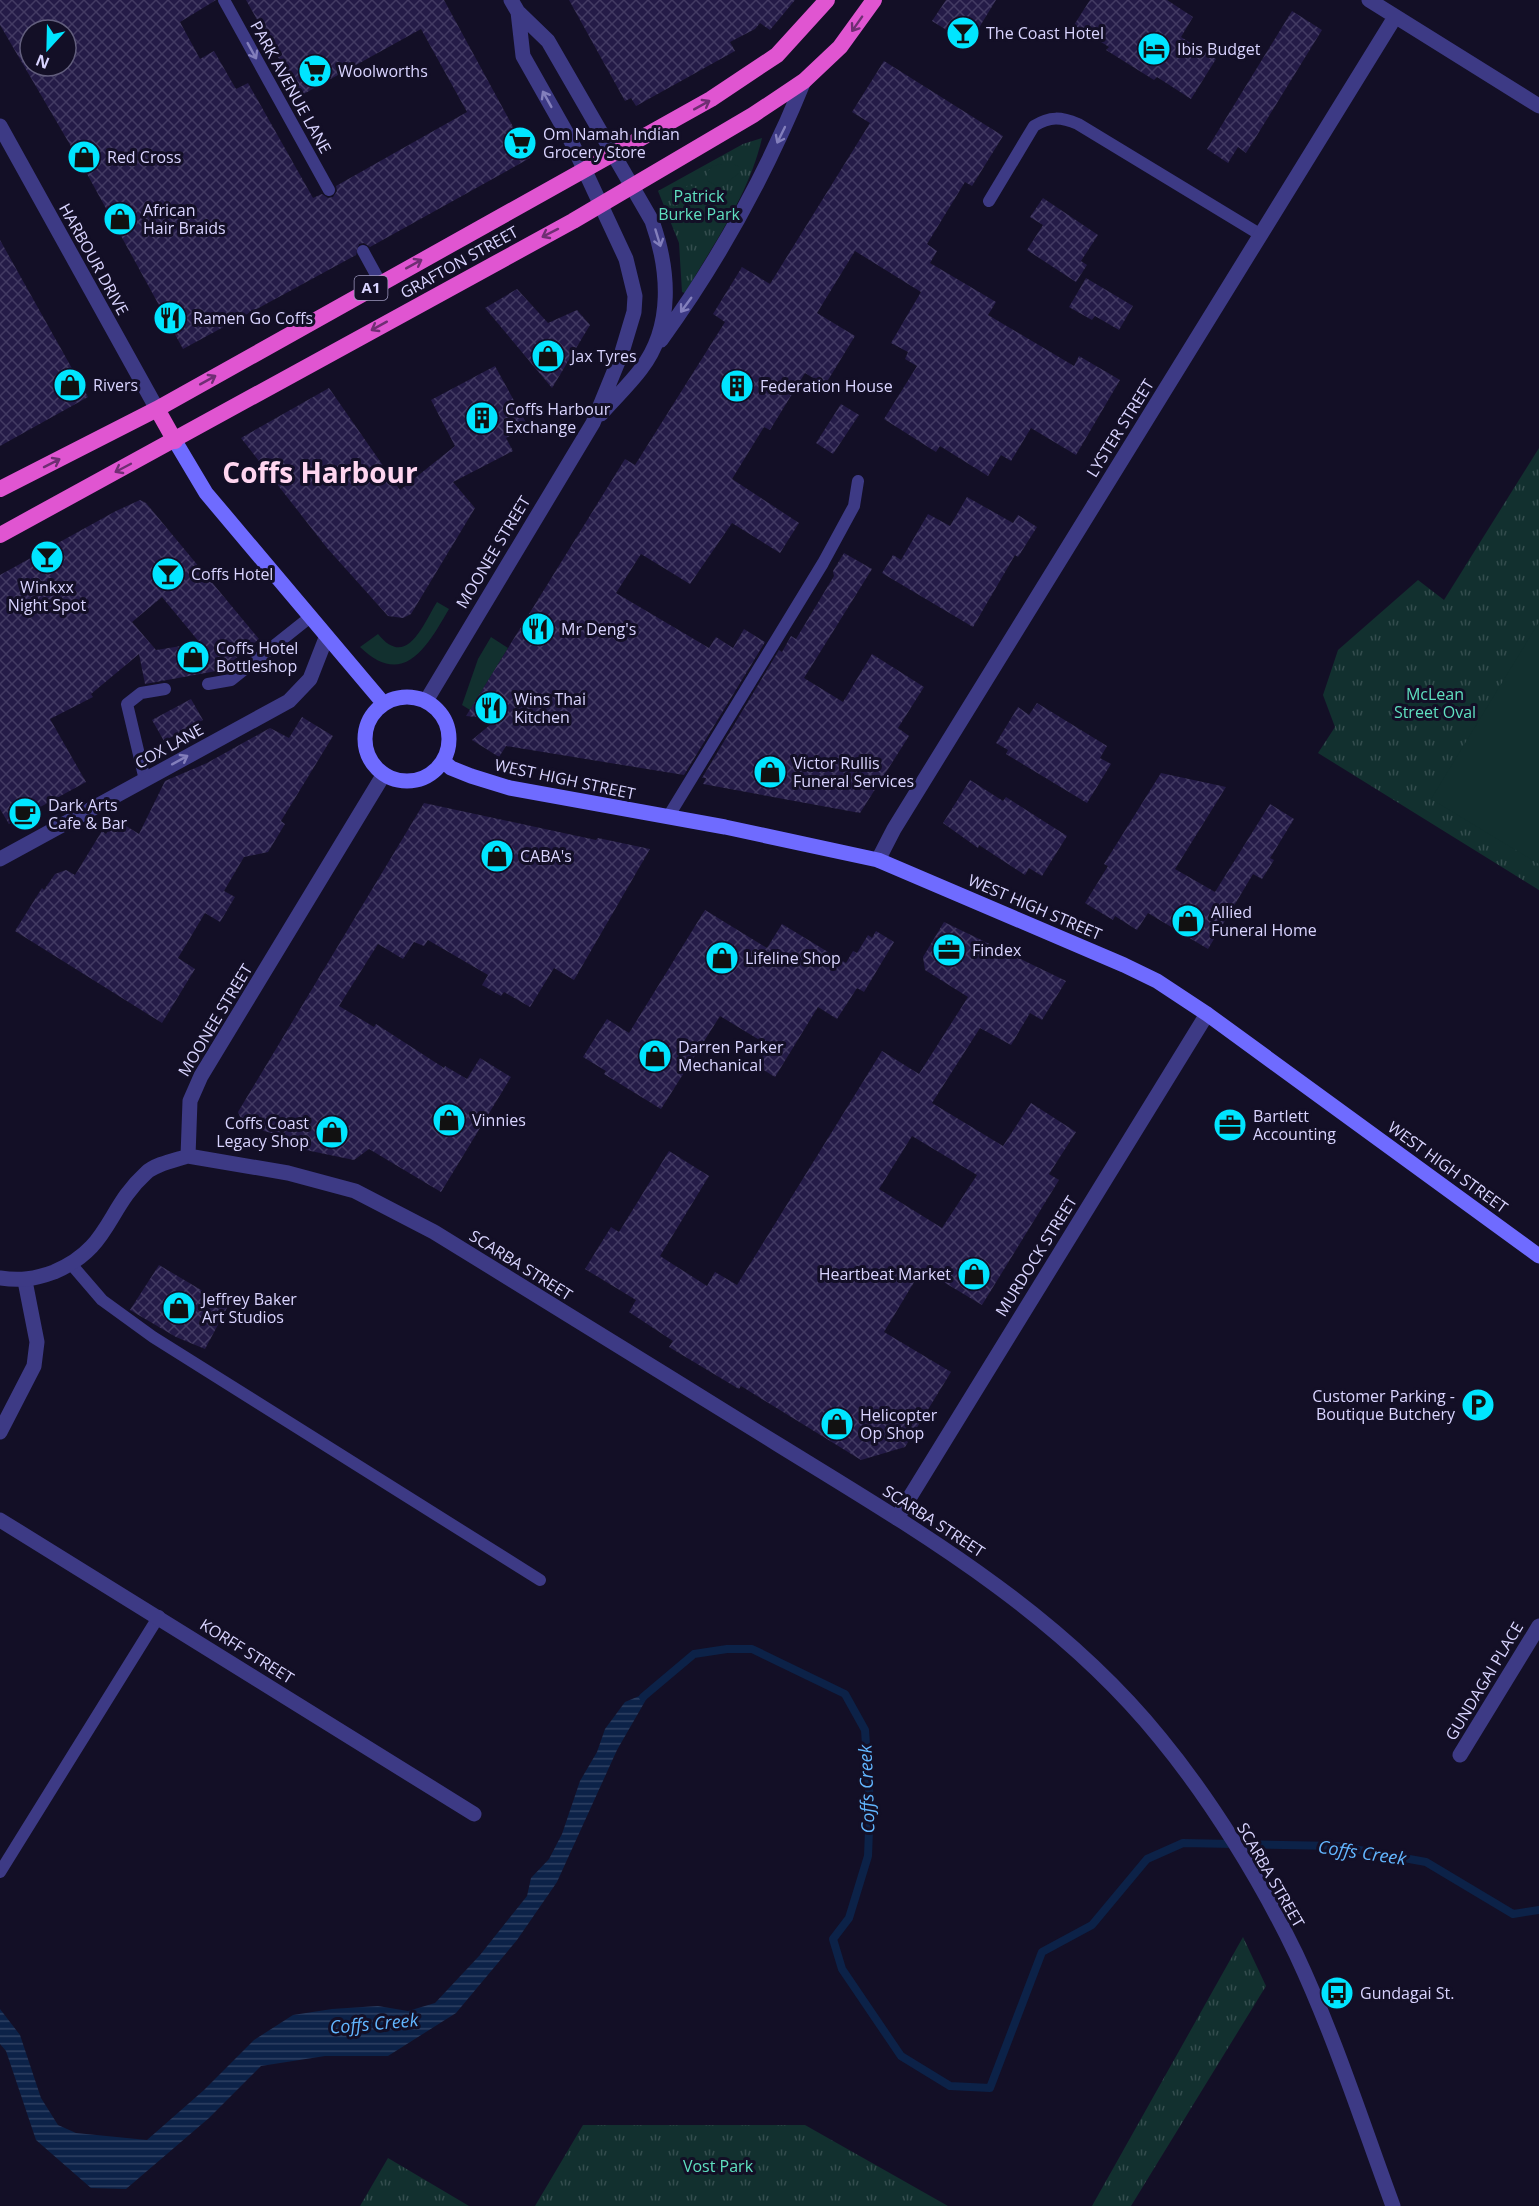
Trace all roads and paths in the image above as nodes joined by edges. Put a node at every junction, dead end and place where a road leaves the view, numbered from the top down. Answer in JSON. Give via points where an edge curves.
{"nodes":[{"id":1,"x":224,"y":0,"type":"edge"},
{"id":2,"x":827,"y":0,"type":"edge"},
{"id":3,"x":873,"y":0,"type":"edge"},
{"id":4,"x":1369,"y":0,"type":"edge"},
{"id":5,"x":514,"y":6,"type":"edge"},
{"id":6,"x":1395,"y":17,"type":"junction"},
{"id":7,"x":804,"y":81,"type":"junction"},
{"id":8,"x":1539,"y":106,"type":"edge"},
{"id":9,"x":0,"y":126,"type":"edge"},
{"id":10,"x":614,"y":154,"type":"junction"},
{"id":11,"x":585,"y":169,"type":"junction"},
{"id":12,"x":632,"y":186,"type":"junction"},
{"id":13,"x":329,"y":190,"type":"dead end"},
{"id":14,"x":989,"y":201,"type":"dead end"},
{"id":15,"x":601,"y":205,"type":"junction"},
{"id":16,"x":1261,"y":235,"type":"junction"},
{"id":17,"x":363,"y":251,"type":"dead end"},
{"id":18,"x":380,"y":282,"type":"junction"},
{"id":19,"x":652,"y":351,"type":"junction"},
{"id":20,"x":157,"y":408,"type":"junction"},
{"id":21,"x":592,"y":423,"type":"junction"},
{"id":22,"x":175,"y":441,"type":"junction"},
{"id":23,"x":858,"y":481,"type":"dead end"},
{"id":24,"x":0,"y":489,"type":"edge"},
{"id":25,"x":0,"y":535,"type":"edge"},
{"id":26,"x":309,"y":618,"type":"junction"},
{"id":27,"x":326,"y":638,"type":"junction"},
{"id":28,"x":208,"y":684,"type":"dead end"},
{"id":29,"x":165,"y":689,"type":"dead end"},
{"id":30,"x":426,"y":701,"type":"junction"},
{"id":31,"x":384,"y":704,"type":"junction"},
{"id":32,"x":443,"y":761,"type":"junction"},
{"id":33,"x":384,"y":774,"type":"junction"},
{"id":34,"x":145,"y":780,"type":"junction"},
{"id":35,"x":668,"y":817,"type":"junction"},
{"id":36,"x":0,"y":859,"type":"edge"},
{"id":37,"x":878,"y":860,"type":"junction"},
{"id":38,"x":1207,"y":1014,"type":"junction"},
{"id":39,"x":188,"y":1155,"type":"junction"},
{"id":40,"x":1539,"y":1256,"type":"edge"},
{"id":41,"x":71,"y":1264,"type":"junction"},
{"id":42,"x":0,"y":1278,"type":"edge"},
{"id":43,"x":25,"y":1281,"type":"junction"},
{"id":44,"x":0,"y":1432,"type":"edge"},
{"id":45,"x":897,"y":1518,"type":"junction"},
{"id":46,"x":0,"y":1520,"type":"edge"},
{"id":47,"x":540,"y":1581,"type":"dead end"},
{"id":48,"x":159,"y":1616,"type":"junction"},
{"id":49,"x":1539,"y":1626,"type":"edge"},
{"id":50,"x":1460,"y":1755,"type":"dead end"},
{"id":51,"x":474,"y":1814,"type":"dead end"},
{"id":52,"x":0,"y":1872,"type":"edge"},
{"id":53,"x":1393,"y":2206,"type":"edge"}],
"edges":[{"from":1,"to":13,"type":"lane","name":"PARK AVENUE LANE","one_way":true},
{"from":10,"to":2,"type":"highway","name":"GRAFTON STREET","number":"A1","one_way":true,"via":[[746,78],[792,40]]},
{"from":3,"to":7,"type":"highway","name":"GRAFTON STREET","number":"A1","one_way":true,"via":[[840,47]]},
{"from":4,"to":6,"type":"street"},
{"from":5,"to":10,"type":"street","via":[[548,41]]},
{"from":11,"to":5,"type":"street","one_way":true,"via":[[523,56]]},
{"from":6,"to":8,"type":"street"},
{"from":6,"to":16,"type":"street","name":"LYSTER STREET"},
{"from":7,"to":12,"type":"highway","name":"GRAFTON STREET","number":"A1"},
{"from":7,"to":19,"type":"street","one_way":true,"via":[[785,128],[735,223],[692,297]]},
{"from":9,"to":20,"type":"street","name":"HARBOUR DRIVE"},
{"from":10,"to":11,"type":"highway","name":"GRAFTON STREET","number":"A1"},
{"from":10,"to":12,"type":"street"},
{"from":11,"to":15,"type":"street"},
{"from":18,"to":11,"type":"highway","name":"GRAFTON STREET","number":"A1","one_way":true},
{"from":12,"to":15,"type":"highway","name":"GRAFTON STREET","number":"A1"},
{"from":12,"to":19,"type":"street","one_way":true,"via":[[652,221],[664,266],[662,327]]},
{"from":14,"to":16,"type":"lane","via":[[1034,126],[1045,119],[1061,118],[1078,124]]},
{"from":15,"to":21,"type":"street","via":[[626,259],[635,296],[622,352]]},
{"from":15,"to":22,"type":"highway","name":"GRAFTON STREET","number":"A1","one_way":true},
{"from":16,"to":37,"type":"street","name":"LYSTER STREET"},
{"from":17,"to":18,"type":"lane"},
{"from":20,"to":18,"type":"highway","name":"GRAFTON STREET","number":"A1","one_way":true},
{"from":19,"to":21,"type":"street","via":[[642,368]]},
{"from":20,"to":22,"type":"highway"},
{"from":24,"to":20,"type":"highway","name":"GRAFTON STREET","number":"A1","one_way":true},
{"from":21,"to":30,"type":"street","name":"MOONEE STREET"},
{"from":22,"to":25,"type":"highway","name":"GRAFTON STREET","number":"A1","one_way":true},
{"from":22,"to":26,"type":"main road","via":[[206,493]]},
{"from":23,"to":35,"type":"lane","via":[[854,506],[823,563]]},
{"from":26,"to":27,"type":"main road"},
{"from":26,"to":28,"type":"lane","via":[[231,680]]},
{"from":27,"to":31,"type":"main road"},
{"from":34,"to":27,"type":"street","name":"COX LANE","one_way":true,"via":[[289,701],[310,680]]},
{"from":29,"to":34,"type":"lane","via":[[141,693],[127,704]]},
{"from":30,"to":31,"type":"main road","via":[[404,697]]},
{"from":30,"to":32,"type":"main road","via":[[436,708],[448,729]]},
{"from":31,"to":33,"type":"main road","via":[[367,725],[365,738],[373,764]]},
{"from":32,"to":33,"type":"main road","via":[[424,777],[396,779]]},
{"from":32,"to":35,"type":"main road","name":"WEST HIGH STREET","via":[[451,768],[510,788]]},
{"from":33,"to":39,"type":"street","name":"MOONEE STREET","via":[[201,1076],[190,1101]]},
{"from":34,"to":36,"type":"street","name":"COX LANE"},
{"from":35,"to":37,"type":"main road","name":"WEST HIGH STREET"},
{"from":37,"to":38,"type":"main road","name":"WEST HIGH STREET","via":[[1124,965]]},
{"from":38,"to":40,"type":"main road","name":"WEST HIGH STREET"},
{"from":38,"to":45,"type":"street","name":"MURDOCK STREET"},
{"from":39,"to":41,"type":"street","via":[[147,1171],[128,1193],[95,1246]]},
{"from":39,"to":45,"type":"street","name":"SCARBA STREET","via":[[288,1173],[355,1191],[435,1232]]},
{"from":41,"to":43,"type":"street"},
{"from":41,"to":47,"type":"lane","via":[[102,1300],[153,1337]]},
{"from":42,"to":43,"type":"street"},
{"from":43,"to":44,"type":"street","via":[[37,1342],[34,1366]]},
{"from":45,"to":53,"type":"street","name":"SCARBA STREET","via":[[983,1574],[1053,1627],[1114,1686],[1196,1786],[1262,1889],[1300,1965]]},
{"from":46,"to":48,"type":"street","name":"KORFF STREET"},
{"from":48,"to":51,"type":"street","name":"KORFF STREET"},
{"from":48,"to":52,"type":"lane"},
{"from":49,"to":50,"type":"street","name":"GUNDAGAI PLACE"}]}
